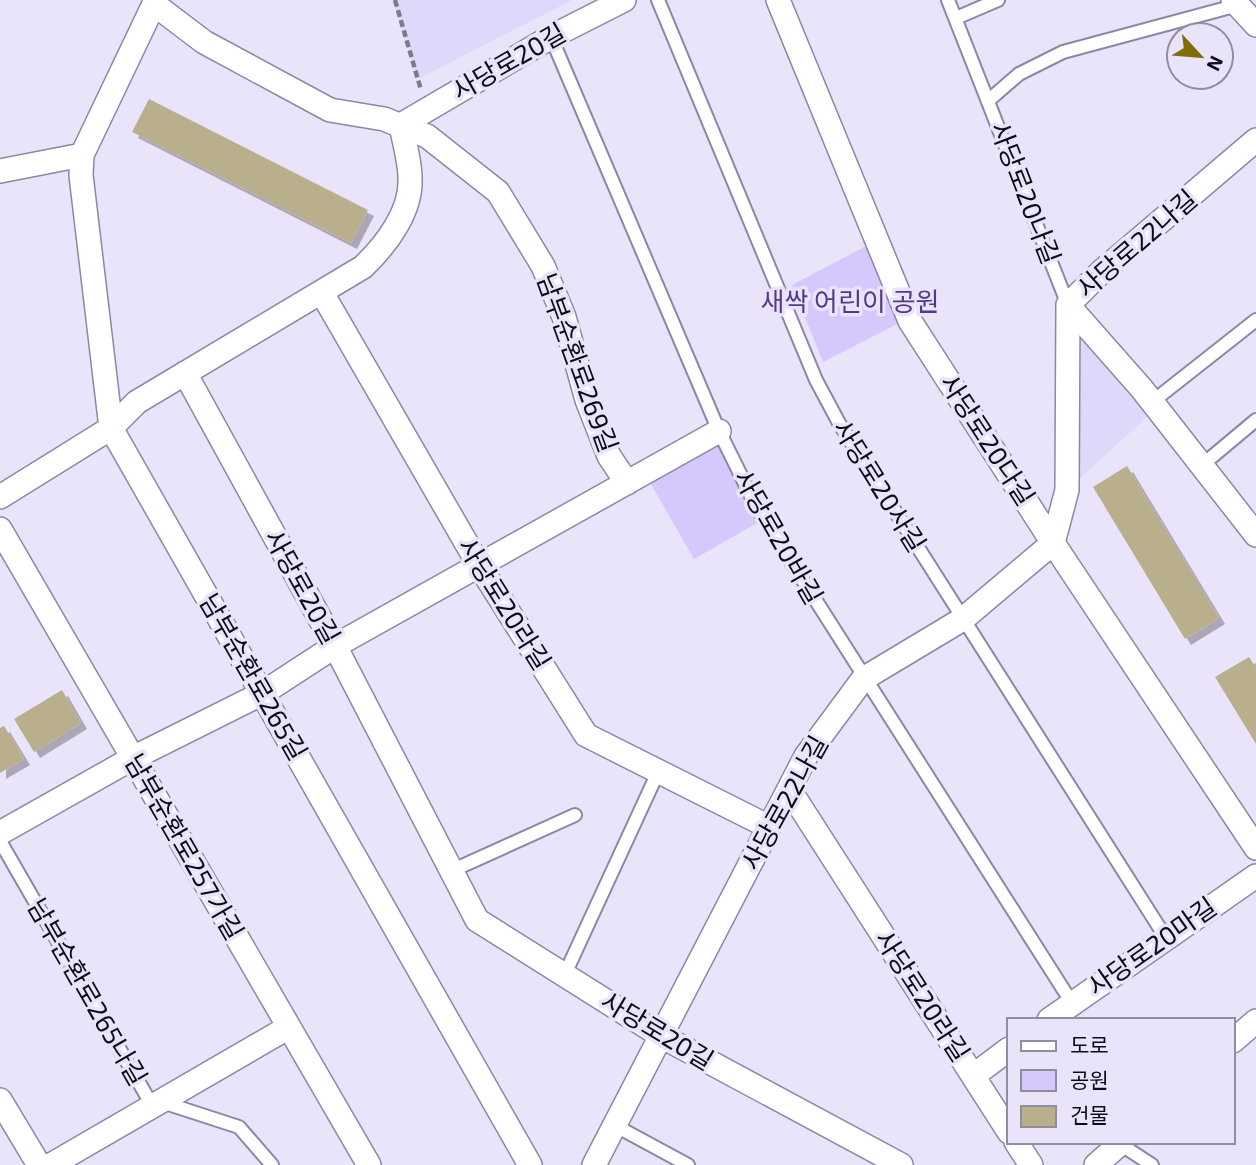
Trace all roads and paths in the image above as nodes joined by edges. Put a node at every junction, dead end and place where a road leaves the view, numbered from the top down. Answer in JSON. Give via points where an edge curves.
{"nodes":[{"id":1,"x":395,"y":0,"type":"edge"},
{"id":2,"x":624,"y":0,"type":"edge"},
{"id":3,"x":658,"y":0,"type":"edge"},
{"id":4,"x":778,"y":0,"type":"edge"},
{"id":5,"x":948,"y":0,"type":"edge"},
{"id":6,"x":998,"y":0,"type":"edge"},
{"id":7,"x":152,"y":2,"type":"edge"},
{"id":8,"x":1235,"y":3,"type":"edge"},
{"id":9,"x":956,"y":18,"type":"junction"},
{"id":10,"x":1256,"y":25,"type":"edge"},
{"id":11,"x":551,"y":37,"type":"junction"},
{"id":12,"x":989,"y":100,"type":"junction"},
{"id":13,"x":426,"y":110,"type":"junction"},
{"id":14,"x":401,"y":125,"type":"junction"},
{"id":15,"x":1256,"y":140,"type":"edge"},
{"id":16,"x":82,"y":155,"type":"junction"},
{"id":17,"x":0,"y":171,"type":"edge"},
{"id":18,"x":322,"y":293,"type":"junction"},
{"id":19,"x":1068,"y":305,"type":"junction"},
{"id":20,"x":1256,"y":320,"type":"edge"},
{"id":21,"x":185,"y":373,"type":"junction"},
{"id":22,"x":1152,"y":402,"type":"junction"},
{"id":23,"x":1256,"y":420,"type":"edge"},
{"id":24,"x":111,"y":428,"type":"junction"},
{"id":25,"x":719,"y":431,"type":"junction"},
{"id":26,"x":1201,"y":466,"type":"junction"},
{"id":27,"x":627,"y":482,"type":"junction"},
{"id":28,"x":0,"y":497,"type":"edge"},
{"id":29,"x":0,"y":529,"type":"edge"},
{"id":30,"x":1256,"y":535,"type":"edge"},
{"id":31,"x":1053,"y":544,"type":"junction"},
{"id":32,"x":479,"y":565,"type":"junction"},
{"id":33,"x":963,"y":619,"type":"junction"},
{"id":34,"x":335,"y":646,"type":"junction"},
{"id":35,"x":863,"y":679,"type":"junction"},
{"id":36,"x":263,"y":693,"type":"junction"},
{"id":37,"x":133,"y":758,"type":"junction"},
{"id":38,"x":659,"y":770,"type":"junction"},
{"id":39,"x":789,"y":789,"type":"junction"},
{"id":40,"x":575,"y":815,"type":"dead end"},
{"id":41,"x":769,"y":827,"type":"junction"},
{"id":42,"x":0,"y":833,"type":"edge"},
{"id":43,"x":0,"y":841,"type":"edge"},
{"id":44,"x":1256,"y":848,"type":"edge"},
{"id":45,"x":451,"y":871,"type":"junction"},
{"id":46,"x":1256,"y":876,"type":"edge"},
{"id":47,"x":1166,"y":938,"type":"junction"},
{"id":48,"x":565,"y":974,"type":"junction"},
{"id":49,"x":1072,"y":1003,"type":"junction"},
{"id":50,"x":1052,"y":1018,"type":"edge"},
{"id":51,"x":1256,"y":1021,"type":"edge"},
{"id":52,"x":289,"y":1027,"type":"junction"},
{"id":53,"x":663,"y":1037,"type":"junction"},
{"id":54,"x":1235,"y":1039,"type":"edge"},
{"id":55,"x":1007,"y":1050,"type":"edge"},
{"id":56,"x":973,"y":1076,"type":"junction"},
{"id":57,"x":0,"y":1100,"type":"edge"},
{"id":58,"x":158,"y":1104,"type":"junction"},
{"id":59,"x":614,"y":1125,"type":"junction"},
{"id":60,"x":1007,"y":1129,"type":"edge"},
{"id":61,"x":1017,"y":1144,"type":"edge"},
{"id":62,"x":1120,"y":1144,"type":"edge"},
{"id":63,"x":1122,"y":1144,"type":"edge"},
{"id":64,"x":39,"y":1165,"type":"edge"},
{"id":65,"x":51,"y":1165,"type":"edge"},
{"id":66,"x":272,"y":1165,"type":"edge"},
{"id":67,"x":369,"y":1165,"type":"edge"},
{"id":68,"x":530,"y":1165,"type":"edge"},
{"id":69,"x":594,"y":1165,"type":"edge"},
{"id":70,"x":688,"y":1165,"type":"edge"},
{"id":71,"x":901,"y":1165,"type":"edge"},
{"id":72,"x":1031,"y":1165,"type":"edge"},
{"id":73,"x":1097,"y":1165,"type":"edge"},
{"id":74,"x":1152,"y":1165,"type":"edge"}],
"edges":[{"from":1,"to":13,"type":"path"},
{"from":2,"to":11,"type":"street","name":"사당로20길"},
{"from":3,"to":33,"type":"lane","name":"사당로20사길","via":[[816,380]]},
{"from":4,"to":31,"type":"street","name":"사당로20다길","via":[[910,321]]},
{"from":5,"to":9,"type":"lane","name":"사당로20나길"},
{"from":6,"to":9,"type":"lane"},
{"from":7,"to":14,"type":"street","name":"남부순환로269길","via":[[204,42],[330,110]]},
{"from":7,"to":16,"type":"street","name":"남부순환로265길"},
{"from":8,"to":10,"type":"street"},
{"from":8,"to":12,"type":"lane","via":[[1063,52],[1026,70]]},
{"from":9,"to":12,"type":"lane","name":"사당로20나길"},
{"from":11,"to":13,"type":"street","name":"사당로20길"},
{"from":11,"to":25,"type":"lane","name":"사당로20바길"},
{"from":12,"to":19,"type":"lane","name":"사당로20나길"},
{"from":13,"to":14,"type":"street","name":"사당로20길"},
{"from":14,"to":18,"type":"street","via":[[411,179],[408,205],[378,253]]},
{"from":14,"to":27,"type":"street","name":"남부순환로269길","via":[[428,136],[477,173],[515,217],[564,317],[587,400],[609,456]]},
{"from":15,"to":19,"type":"street","name":"사당로22나길"},
{"from":16,"to":17,"type":"street"},
{"from":16,"to":24,"type":"street","name":"남부순환로265길"},
{"from":18,"to":21,"type":"street"},
{"from":18,"to":32,"type":"street","name":"사당로20라길"},
{"from":19,"to":22,"type":"street","name":"사당로20나길"},
{"from":19,"to":31,"type":"street","name":"사당로22나길","via":[[1067,489]]},
{"from":20,"to":22,"type":"lane"},
{"from":21,"to":24,"type":"street","via":[[137,402]]},
{"from":21,"to":34,"type":"street","name":"사당로20길"},
{"from":22,"to":26,"type":"street","name":"사당로20나길"},
{"from":23,"to":26,"type":"lane"},
{"from":24,"to":28,"type":"street"},
{"from":24,"to":36,"type":"street","name":"남부순환로265길"},
{"from":25,"to":27,"type":"street","name":"남부순환로269길"},
{"from":25,"to":35,"type":"lane","name":"사당로20바길","via":[[757,508]]},
{"from":26,"to":30,"type":"street","name":"사당로20나길"},
{"from":27,"to":32,"type":"street","name":"남부순환로269길"},
{"from":29,"to":37,"type":"street","name":"남부순환로257가길"},
{"from":31,"to":33,"type":"street","name":"사당로22나길"},
{"from":31,"to":44,"type":"street","name":"사당로20다길"},
{"from":32,"to":34,"type":"street","name":"남부순환로269길"},
{"from":32,"to":38,"type":"street","name":"사당로20라길","via":[[586,735]]},
{"from":33,"to":35,"type":"street","name":"사당로22나길"},
{"from":33,"to":47,"type":"lane","name":"사당로20사길"},
{"from":34,"to":36,"type":"street","name":"남부순환로269길"},
{"from":34,"to":45,"type":"street","name":"사당로20길"},
{"from":35,"to":39,"type":"street","name":"사당로22나길","via":[[806,756]]},
{"from":35,"to":49,"type":"lane","name":"사당로20바길"},
{"from":36,"to":37,"type":"street","name":"남부순환로269길"},
{"from":36,"to":68,"type":"street","name":"남부순환로265길"},
{"from":37,"to":42,"type":"street","name":"남부순환로269길"},
{"from":37,"to":52,"type":"street","name":"남부순환로257가길"},
{"from":38,"to":41,"type":"street","name":"사당로20라길"},
{"from":38,"to":48,"type":"lane"},
{"from":39,"to":41,"type":"street","name":"사당로22나길"},
{"from":39,"to":56,"type":"street","name":"사당로20라길"},
{"from":40,"to":45,"type":"lane"},
{"from":41,"to":53,"type":"street","name":"사당로22나길"},
{"from":43,"to":58,"type":"lane","name":"남부순환로265나길"},
{"from":45,"to":48,"type":"street","name":"사당로20길","via":[[477,920]]},
{"from":46,"to":47,"type":"street","name":"사당로20마길"},
{"from":47,"to":49,"type":"street","name":"사당로20마길"},
{"from":48,"to":53,"type":"street","name":"사당로20길"},
{"from":49,"to":50,"type":"street","name":"사당로20마길"},
{"from":51,"to":54,"type":"street"},
{"from":52,"to":58,"type":"street"},
{"from":52,"to":67,"type":"street","name":"남부순환로257가길"},
{"from":53,"to":59,"type":"street","name":"사당로22나길"},
{"from":53,"to":71,"type":"street","name":"사당로20길"},
{"from":55,"to":56,"type":"street"},
{"from":56,"to":60,"type":"street","name":"사당로20라길"},
{"from":57,"to":64,"type":"street"},
{"from":58,"to":65,"type":"street"},
{"from":58,"to":66,"type":"lane","via":[[239,1127]]},
{"from":59,"to":69,"type":"street","name":"사당로22나길"},
{"from":59,"to":70,"type":"lane"},
{"from":61,"to":72,"type":"street"},
{"from":62,"to":73,"type":"street"},
{"from":63,"to":74,"type":"lane"}]}
